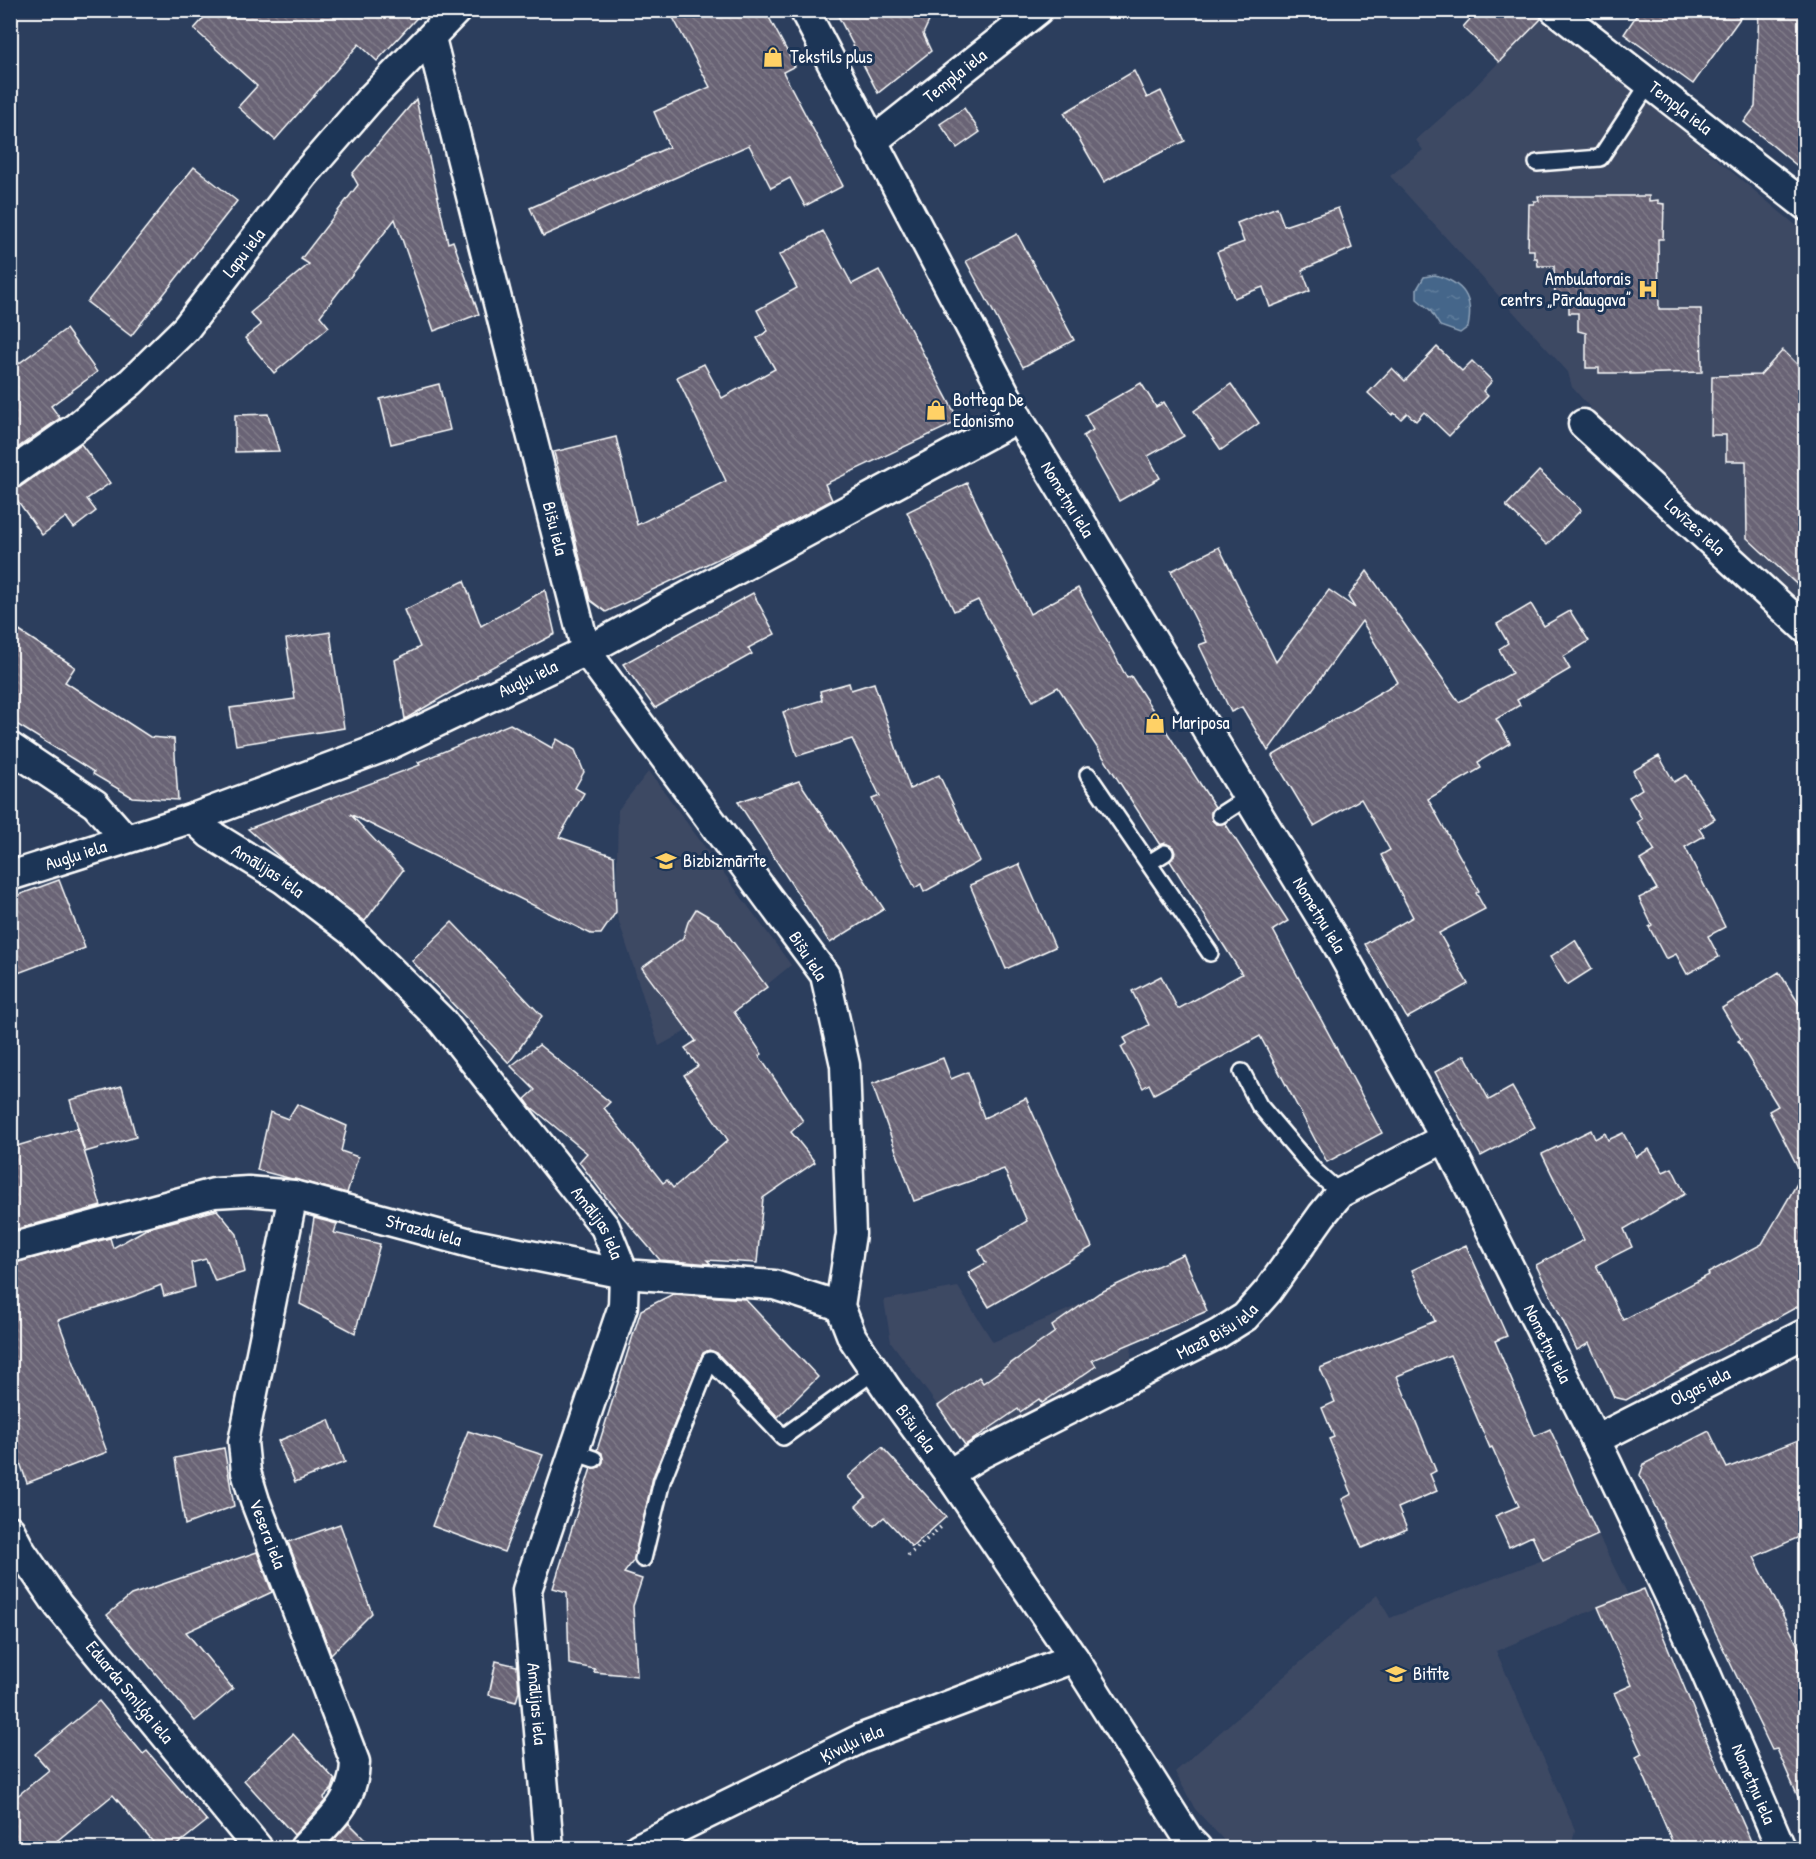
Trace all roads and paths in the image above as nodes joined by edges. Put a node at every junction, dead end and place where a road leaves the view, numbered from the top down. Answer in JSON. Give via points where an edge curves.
{"nodes":[{"id":1,"x":457,"y":10,"type":"edge"},
{"id":2,"x":804,"y":10,"type":"edge"},
{"id":3,"x":1038,"y":10,"type":"edge"},
{"id":4,"x":1555,"y":10,"type":"edge"},
{"id":5,"x":431,"y":38,"type":"junction"},
{"id":6,"x":1648,"y":85,"type":"junction"},
{"id":7,"x":872,"y":142,"type":"junction"},
{"id":8,"x":1537,"y":163,"type":"dead end"},
{"id":9,"x":1806,"y":206,"type":"edge"},
{"id":10,"x":1017,"y":418,"type":"junction"},
{"id":11,"x":1583,"y":424,"type":"dead end"},
{"id":12,"x":10,"y":474,"type":"edge"},
{"id":13,"x":1806,"y":629,"type":"edge"},
{"id":14,"x":586,"y":651,"type":"junction"},
{"id":15,"x":10,"y":747,"type":"edge"},
{"id":16,"x":1088,"y":774,"type":"dead end"},
{"id":17,"x":1248,"y":797,"type":"junction"},
{"id":18,"x":1220,"y":815,"type":"dead end"},
{"id":19,"x":193,"y":818,"type":"junction"},
{"id":20,"x":125,"y":838,"type":"junction"},
{"id":21,"x":1165,"y":853,"type":"dead end"},
{"id":22,"x":1149,"y":863,"type":"junction"},
{"id":23,"x":10,"y":876,"type":"edge"},
{"id":24,"x":1210,"y":952,"type":"dead end"},
{"id":25,"x":1242,"y":1072,"type":"dead end"},
{"id":26,"x":1445,"y":1138,"type":"junction"},
{"id":27,"x":1340,"y":1193,"type":"junction"},
{"id":28,"x":293,"y":1196,"type":"junction"},
{"id":29,"x":10,"y":1248,"type":"edge"},
{"id":30,"x":624,"y":1274,"type":"junction"},
{"id":31,"x":840,"y":1306,"type":"junction"},
{"id":32,"x":1806,"y":1333,"type":"edge"},
{"id":33,"x":875,"y":1371,"type":"junction"},
{"id":34,"x":1595,"y":1440,"type":"junction"},
{"id":35,"x":949,"y":1474,"type":"junction"},
{"id":36,"x":969,"y":1503,"type":"junction"},
{"id":37,"x":10,"y":1530,"type":"edge"},
{"id":38,"x":908,"y":1556,"type":"dead end"},
{"id":39,"x":643,"y":1559,"type":"dead end"},
{"id":40,"x":1074,"y":1658,"type":"junction"},
{"id":41,"x":1186,"y":1846,"type":"edge"},
{"id":42,"x":258,"y":1848,"type":"edge"},
{"id":43,"x":304,"y":1848,"type":"edge"},
{"id":44,"x":549,"y":1848,"type":"edge"},
{"id":45,"x":638,"y":1848,"type":"edge"},
{"id":46,"x":1782,"y":1848,"type":"edge"}],
"edges":[{"from":1,"to":5,"type":"street","name":"Lapu iela"},
{"from":2,"to":7,"type":"street","name":"Nometņu iela"},
{"from":3,"to":7,"type":"street","name":"Tempļa iela"},
{"from":4,"to":6,"type":"street","name":"Tempļa iela"},
{"from":5,"to":12,"type":"street","name":"Lapu iela","via":[[370,99],[304,175],[186,328],[131,382]]},
{"from":5,"to":14,"type":"street","name":"Bišu iela"},
{"from":6,"to":8,"type":"lane","via":[[1600,158]]},
{"from":6,"to":9,"type":"street","name":"Tempļa iela"},
{"from":7,"to":10,"type":"street","name":"Nometņu iela"},
{"from":10,"to":14,"type":"street","name":"Augļu iela"},
{"from":10,"to":17,"type":"street","name":"Nometņu iela"},
{"from":11,"to":13,"type":"street","name":"Lavīzes iela","via":[[1701,522]]},
{"from":14,"to":19,"type":"street","name":"Augļu iela","via":[[387,746]]},
{"from":14,"to":31,"type":"street","name":"Bišu iela","via":[[825,975],[844,1065],[852,1234]]},
{"from":15,"to":20,"type":"street","via":[[95,804]]},
{"from":16,"to":22,"type":"lane"},
{"from":17,"to":18,"type":"lane"},
{"from":17,"to":26,"type":"street","name":"Nometņu iela","via":[[1337,944]]},
{"from":19,"to":20,"type":"street","name":"Augļu iela"},
{"from":19,"to":30,"type":"street","name":"Amālijas iela","via":[[210,834],[283,879],[352,932],[442,1021],[605,1227]]},
{"from":20,"to":23,"type":"street","name":"Augļu iela"},
{"from":21,"to":22,"type":"lane"},
{"from":22,"to":24,"type":"lane"},
{"from":25,"to":27,"type":"lane","via":[[1259,1105],[1315,1171]]},
{"from":26,"to":27,"type":"street","name":"Mazā Bišu iela"},
{"from":26,"to":34,"type":"street","name":"Nometņu iela"},
{"from":27,"to":35,"type":"street","name":"Mazā Bišu iela","via":[[1245,1317]]},
{"from":28,"to":29,"type":"street","name":"Strazdu iela","via":[[248,1191],[214,1193]]},
{"from":28,"to":30,"type":"street","name":"Strazdu iela","via":[[474,1244]]},
{"from":28,"to":43,"type":"street","name":"Vesera iela","via":[[243,1442],[246,1472],[255,1500],[355,1762],[355,1779],[343,1807]]},
{"from":30,"to":31,"type":"street","name":"Strazdu iela","via":[[774,1284]]},
{"from":30,"to":44,"type":"street","name":"Amālijas iela","via":[[623,1306],[584,1455],[527,1590]]},
{"from":31,"to":33,"type":"street","name":"Bišu iela","via":[[852,1337]]},
{"from":32,"to":34,"type":"street","name":"Olgas iela"},
{"from":33,"to":35,"type":"street","name":"Bišu iela"},
{"from":33,"to":39,"type":"lane","via":[[783,1437],[710,1360],[660,1480]]},
{"from":34,"to":46,"type":"street","name":"Nometņu iela","via":[[1704,1669]]},
{"from":35,"to":36,"type":"street","name":"Bišu iela"},
{"from":36,"to":38,"type":"path"},
{"from":36,"to":40,"type":"street","name":"Bišu iela"},
{"from":37,"to":42,"type":"street","name":"Eduarda Smiļģa iela","via":[[58,1605]]},
{"from":40,"to":41,"type":"street","name":"Bišu iela"},
{"from":40,"to":45,"type":"street","name":"Ķivuļu iela","via":[[862,1738]]}]}
